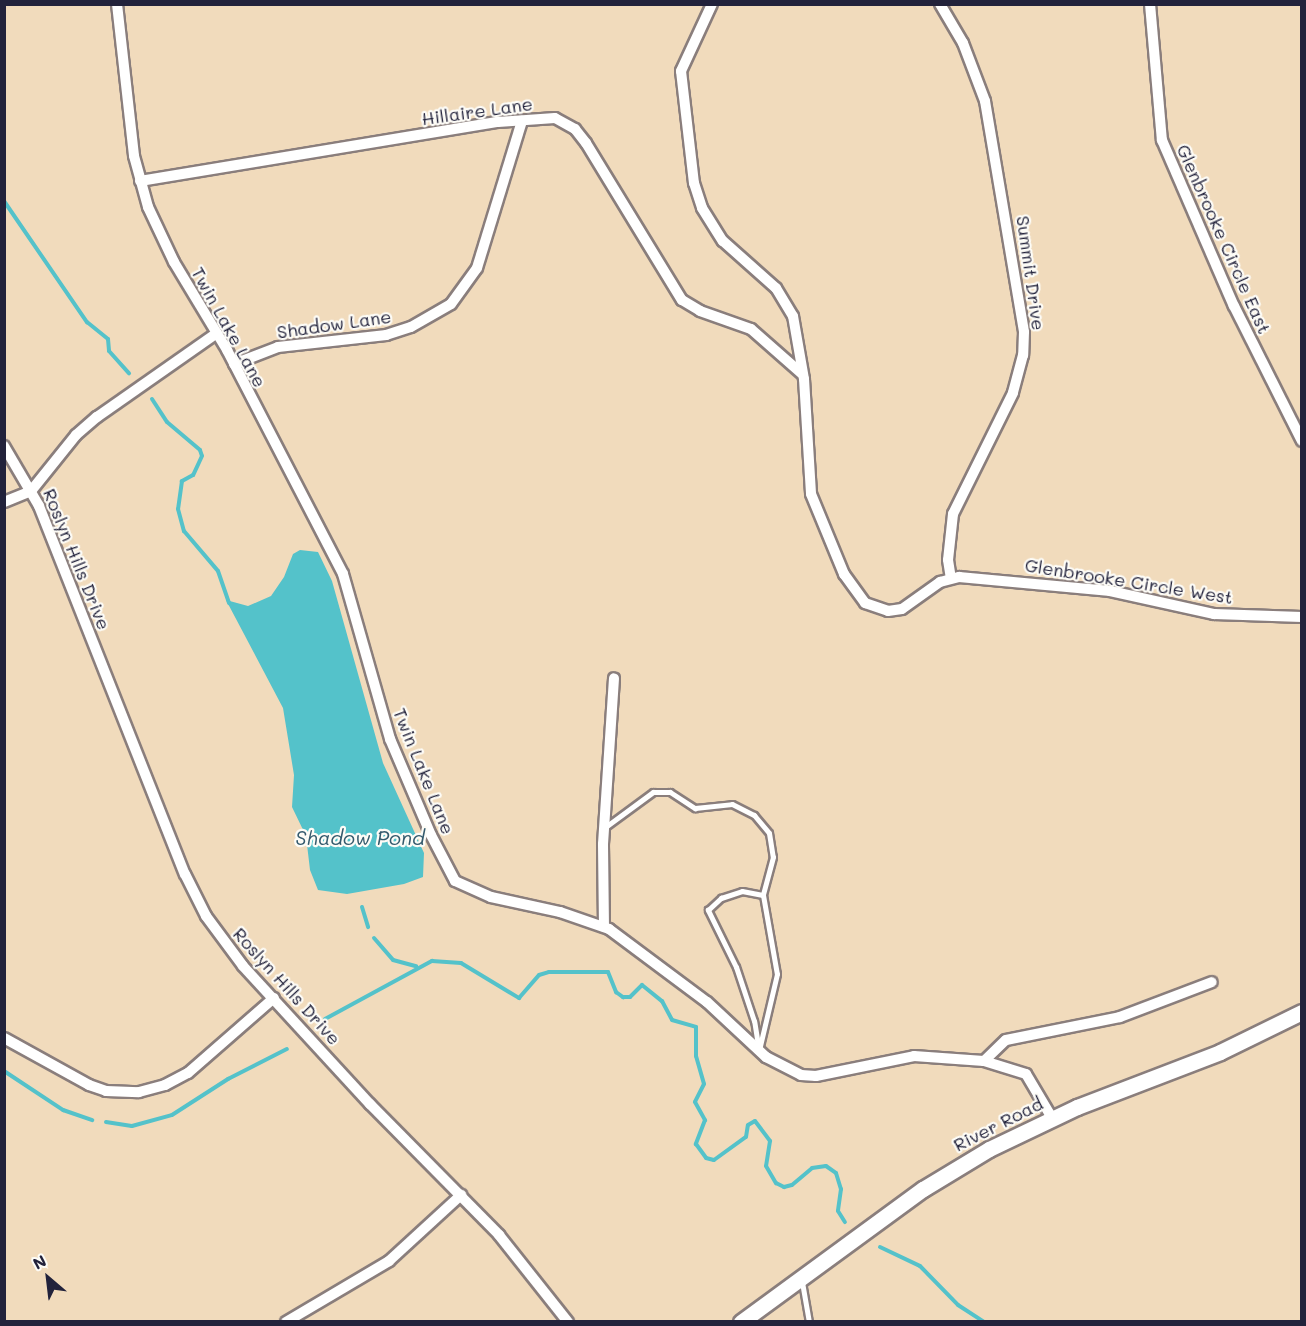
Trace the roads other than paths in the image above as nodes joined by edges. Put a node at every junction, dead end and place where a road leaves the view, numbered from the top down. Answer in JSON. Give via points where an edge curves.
{"nodes":[{"id":1,"x":117,"y":4,"type":"edge"},
{"id":2,"x":712,"y":4,"type":"edge"},
{"id":3,"x":940,"y":4,"type":"edge"},
{"id":4,"x":1150,"y":4,"type":"edge"},
{"id":5,"x":522,"y":121,"type":"junction"},
{"id":6,"x":140,"y":181,"type":"junction"},
{"id":7,"x":217,"y":333,"type":"junction"},
{"id":8,"x":234,"y":364,"type":"junction"},
{"id":9,"x":804,"y":379,"type":"junction"},
{"id":10,"x":1302,"y":441,"type":"edge"},
{"id":11,"x":4,"y":446,"type":"edge"},
{"id":12,"x":31,"y":490,"type":"junction"},
{"id":13,"x":4,"y":502,"type":"edge"},
{"id":14,"x":951,"y":578,"type":"junction"},
{"id":15,"x":1302,"y":618,"type":"edge"},
{"id":16,"x":614,"y":678,"type":"dead end"},
{"id":17,"x":604,"y":828,"type":"junction"},
{"id":18,"x":763,"y":895,"type":"junction"},
{"id":19,"x":604,"y":927,"type":"junction"},
{"id":20,"x":1212,"y":982,"type":"dead end"},
{"id":21,"x":274,"y":999,"type":"junction"},
{"id":22,"x":1302,"y":1012,"type":"edge"},
{"id":23,"x":4,"y":1038,"type":"edge"},
{"id":24,"x":759,"y":1050,"type":"junction"},
{"id":25,"x":984,"y":1061,"type":"junction"},
{"id":26,"x":1052,"y":1118,"type":"junction"},
{"id":27,"x":461,"y":1195,"type":"junction"},
{"id":28,"x":801,"y":1278,"type":"junction"},
{"id":29,"x":286,"y":1322,"type":"edge"},
{"id":30,"x":568,"y":1322,"type":"edge"},
{"id":31,"x":741,"y":1322,"type":"edge"},
{"id":32,"x":809,"y":1322,"type":"edge"}],
"edges":[{"from":1,"to":6,"type":"street","name":"Twin Lake Lane"},
{"from":2,"to":9,"type":"street","via":[[681,71],[694,183],[702,208],[723,241],[785,299],[800,340]]},
{"from":3,"to":14,"type":"street","name":"Summit Drive","via":[[963,43],[985,101],[1024,332],[1023,355],[1013,393],[953,513],[948,560]]},
{"from":4,"to":10,"type":"street","name":"Glenbrooke Circle East","via":[[1162,140],[1234,306]]},
{"from":5,"to":6,"type":"street","name":"Hillaire Lane"},
{"from":5,"to":8,"type":"street","name":"Shadow Lane","via":[[477,268],[451,304],[411,327],[386,335],[278,347]]},
{"from":5,"to":9,"type":"street","name":"Hillaire Lane","via":[[555,118],[575,129],[637,221],[677,295],[694,308],[751,329],[798,367]]},
{"from":6,"to":7,"type":"street","name":"Twin Lake Lane","via":[[174,262]]},
{"from":7,"to":8,"type":"street","name":"Twin Lake Lane"},
{"from":7,"to":12,"type":"street","via":[[97,417],[76,435]]},
{"from":8,"to":19,"type":"street","name":"Twin Lake Lane","via":[[343,574],[390,739],[448,871],[471,891]]},
{"from":9,"to":14,"type":"street","via":[[811,494],[828,541],[856,593],[877,609],[896,610]]},
{"from":11,"to":12,"type":"street","name":"Roslyn Hills Drive"},
{"from":12,"to":13,"type":"street"},
{"from":12,"to":21,"type":"street","name":"Roslyn Hills Drive","via":[[185,874],[221,938]]},
{"from":14,"to":15,"type":"street","name":"Glenbrooke Circle West","via":[[1110,591],[1214,614]]},
{"from":16,"to":17,"type":"street"},
{"from":17,"to":18,"type":"lane","via":[[653,792],[670,792],[694,808],[732,804],[754,815],[769,833],[773,856]]},
{"from":17,"to":19,"type":"street"},
{"from":18,"to":24,"type":"lane","via":[[777,974]]},
{"from":18,"to":24,"type":"lane","via":[[742,891],[721,898],[708,910],[736,967]]},
{"from":19,"to":24,"type":"street","name":"Twin Lake Lane","via":[[661,965]]},
{"from":20,"to":25,"type":"street","via":[[1120,1017],[1006,1040]]},
{"from":21,"to":23,"type":"street","via":[[188,1073],[139,1092],[106,1091],[89,1085]]},
{"from":21,"to":27,"type":"street","name":"Roslyn Hills Drive"},
{"from":22,"to":26,"type":"main road","name":"River Road","via":[[1220,1052]]},
{"from":24,"to":25,"type":"street","name":"Twin Lake Lane","via":[[776,1063],[808,1076],[914,1056]]},
{"from":25,"to":26,"type":"street","name":"Twin Lake Lane","via":[[1026,1074]]},
{"from":26,"to":28,"type":"main road","name":"River Road","via":[[941,1178]]},
{"from":27,"to":29,"type":"street","via":[[390,1261]]},
{"from":27,"to":30,"type":"street","name":"Roslyn Hills Drive","via":[[540,1281]]},
{"from":28,"to":31,"type":"main road","name":"River Road"},
{"from":28,"to":32,"type":"lane"}]}
